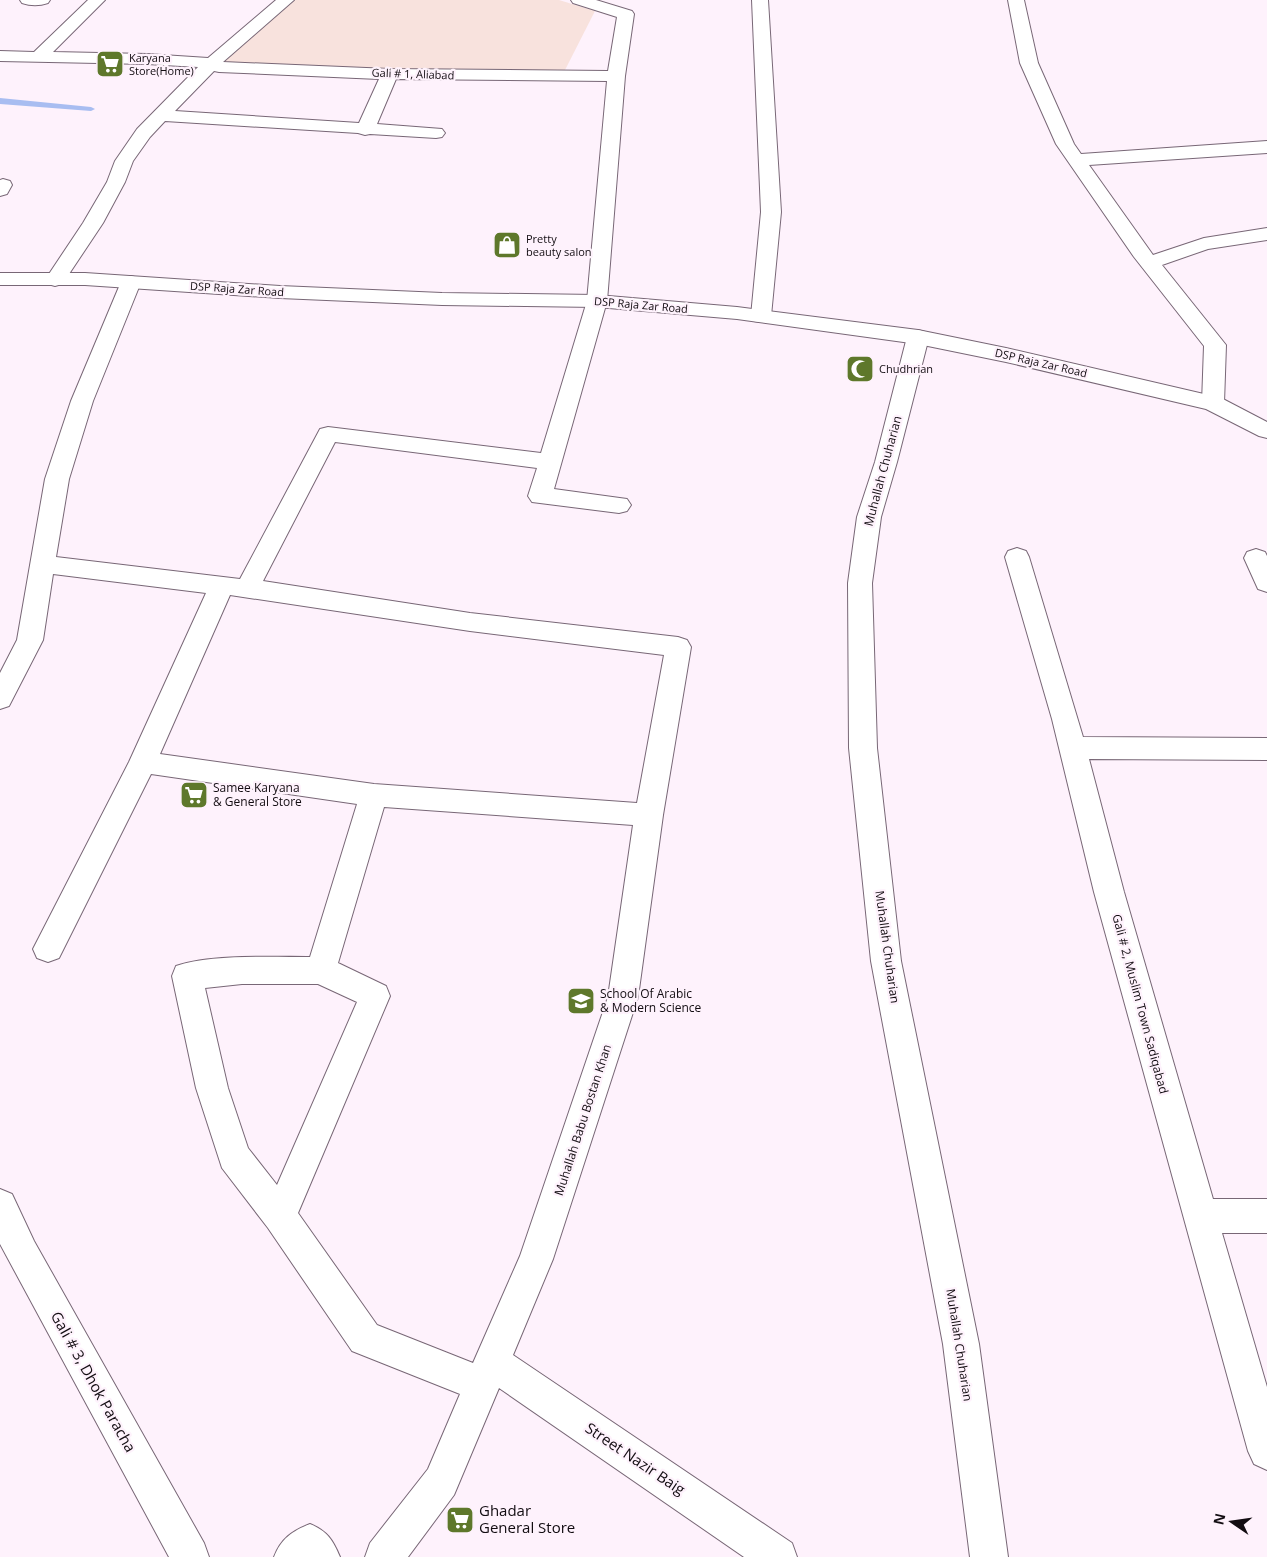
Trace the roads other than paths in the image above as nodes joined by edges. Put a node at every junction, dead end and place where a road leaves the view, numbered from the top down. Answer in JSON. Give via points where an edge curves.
{"nodes":[{"id":1,"x":28,"y":0,"type":"edge"},
{"id":2,"x":42,"y":0,"type":"edge"},
{"id":3,"x":97,"y":0,"type":"edge"},
{"id":4,"x":286,"y":0,"type":"edge"},
{"id":5,"x":579,"y":0,"type":"edge"},
{"id":6,"x":760,"y":0,"type":"edge"},
{"id":7,"x":1016,"y":0,"type":"edge"},
{"id":8,"x":0,"y":56,"type":"edge"},
{"id":9,"x":39,"y":56,"type":"junction"},
{"id":10,"x":212,"y":62,"type":"junction"},
{"id":11,"x":390,"y":74,"type":"junction"},
{"id":12,"x":616,"y":76,"type":"junction"},
{"id":13,"x":161,"y":115,"type":"junction"},
{"id":14,"x":365,"y":130,"type":"junction"},
{"id":15,"x":436,"y":133,"type":"dead end"},
{"id":16,"x":1267,"y":147,"type":"edge"},
{"id":17,"x":1076,"y":160,"type":"junction"},
{"id":18,"x":1267,"y":234,"type":"edge"},
{"id":19,"x":1149,"y":263,"type":"junction"},
{"id":20,"x":0,"y":279,"type":"edge"},
{"id":21,"x":55,"y":280,"type":"junction"},
{"id":22,"x":131,"y":282,"type":"junction"},
{"id":23,"x":597,"y":301,"type":"junction"},
{"id":24,"x":761,"y":316,"type":"junction"},
{"id":25,"x":918,"y":337,"type":"junction"},
{"id":26,"x":1213,"y":403,"type":"junction"},
{"id":27,"x":1267,"y":431,"type":"edge"},
{"id":28,"x":550,"y":462,"type":"junction"},
{"id":29,"x":619,"y":505,"type":"dead end"},
{"id":30,"x":1017,"y":557,"type":"dead end"},
{"id":31,"x":1256,"y":558,"type":"dead end"},
{"id":32,"x":44,"y":564,"type":"junction"},
{"id":33,"x":1267,"y":583,"type":"edge"},
{"id":34,"x":234,"y":587,"type":"junction"},
{"id":35,"x":0,"y":699,"type":"edge"},
{"id":36,"x":1072,"y":748,"type":"junction"},
{"id":37,"x":1267,"y":749,"type":"edge"},
{"id":38,"x":143,"y":762,"type":"junction"},
{"id":39,"x":374,"y":795,"type":"junction"},
{"id":40,"x":649,"y":815,"type":"junction"},
{"id":41,"x":48,"y":949,"type":"dead end"},
{"id":42,"x":321,"y":970,"type":"junction"},
{"id":43,"x":0,"y":1206,"type":"edge"},
{"id":44,"x":280,"y":1216,"type":"junction"},
{"id":45,"x":1200,"y":1216,"type":"junction"},
{"id":46,"x":1267,"y":1216,"type":"edge"},
{"id":47,"x":487,"y":1374,"type":"junction"},
{"id":48,"x":1267,"y":1451,"type":"edge"},
{"id":49,"x":190,"y":1557,"type":"edge"},
{"id":50,"x":293,"y":1557,"type":"edge"},
{"id":51,"x":321,"y":1557,"type":"edge"},
{"id":52,"x":384,"y":1557,"type":"edge"},
{"id":53,"x":778,"y":1557,"type":"edge"},
{"id":54,"x":989,"y":1557,"type":"edge"}],
"edges":[{"from":1,"to":2,"type":"street"},
{"from":3,"to":9,"type":"street"},
{"from":4,"to":10,"type":"street"},
{"from":5,"to":12,"type":"street","via":[[626,14]]},
{"from":6,"to":24,"type":"street","via":[[771,212]]},
{"from":7,"to":17,"type":"street","via":[[1028,64],[1065,144]]},
{"from":8,"to":9,"type":"street","name":"Gali # 1, Aliabad"},
{"from":9,"to":10,"type":"street","name":"Gali # 1, Aliabad"},
{"from":10,"to":11,"type":"street","name":"Gali # 1, Aliabad","via":[[219,67]]},
{"from":10,"to":13,"type":"street"},
{"from":11,"to":12,"type":"street","name":"Gali # 1, Aliabad"},
{"from":11,"to":14,"type":"street"},
{"from":12,"to":23,"type":"street"},
{"from":13,"to":14,"type":"street"},
{"from":13,"to":21,"type":"street","via":[[143,133],[124,161],[93,222]]},
{"from":14,"to":15,"type":"street"},
{"from":16,"to":17,"type":"street"},
{"from":17,"to":19,"type":"street"},
{"from":18,"to":19,"type":"street","via":[[1204,244]]},
{"from":19,"to":26,"type":"street","via":[[1216,345]]},
{"from":20,"to":21,"type":"street","name":"DSP Raja Zar Road"},
{"from":21,"to":22,"type":"street","name":"DSP Raja Zar Road"},
{"from":22,"to":23,"type":"street","name":"DSP Raja Zar Road","via":[[423,298]]},
{"from":22,"to":32,"type":"street","via":[[82,402],[57,479]]},
{"from":23,"to":24,"type":"street","name":"DSP Raja Zar Road"},
{"from":23,"to":28,"type":"street"},
{"from":24,"to":25,"type":"street","name":"DSP Raja Zar Road"},
{"from":25,"to":26,"type":"street","name":"DSP Raja Zar Road"},
{"from":25,"to":54,"type":"street","name":"Muhallah Chuharian","via":[[869,517],[860,583],[863,748],[886,961],[961,1344]]},
{"from":26,"to":27,"type":"street","name":"DSP Raja Zar Road"},
{"from":28,"to":29,"type":"street","via":[[540,496]]},
{"from":28,"to":34,"type":"street","via":[[328,434]]},
{"from":30,"to":36,"type":"street","name":"Gali # 2, Muslim Town Sadiqabad"},
{"from":31,"to":33,"type":"street"},
{"from":32,"to":34,"type":"street"},
{"from":32,"to":35,"type":"street","via":[[30,640]]},
{"from":34,"to":38,"type":"street"},
{"from":34,"to":40,"type":"street","name":"Muhallah Babu Bostan Khan","via":[[470,622],[678,647]]},
{"from":36,"to":37,"type":"street"},
{"from":36,"to":45,"type":"street","name":"Gali # 2, Muslim Town Sadiqabad"},
{"from":38,"to":39,"type":"street"},
{"from":38,"to":41,"type":"street"},
{"from":39,"to":40,"type":"street"},
{"from":39,"to":42,"type":"street"},
{"from":40,"to":47,"type":"street","name":"Muhallah Babu Bostan Khan","via":[[624,997],[536,1259]]},
{"from":42,"to":44,"type":"street","via":[[375,996]]},
{"from":42,"to":44,"type":"street","name":"Street Nazir Baig","via":[[242,971],[187,976],[212,1088],[234,1157]]},
{"from":43,"to":49,"type":"street","name":"Gali # 3, Dhok Paracha","via":[[22,1253]]},
{"from":44,"to":47,"type":"street","name":"Street Nazir Baig","via":[[365,1338]]},
{"from":45,"to":46,"type":"street"},
{"from":45,"to":48,"type":"street","name":"Gali # 2, Muslim Town Sadiqabad"},
{"from":47,"to":52,"type":"street","name":"Muhallah Babu Bostan Khan","via":[[440,1482]]},
{"from":47,"to":53,"type":"street","name":"Street Nazir Baig"},
{"from":50,"to":51,"type":"street","via":[[310,1543]]}]}
